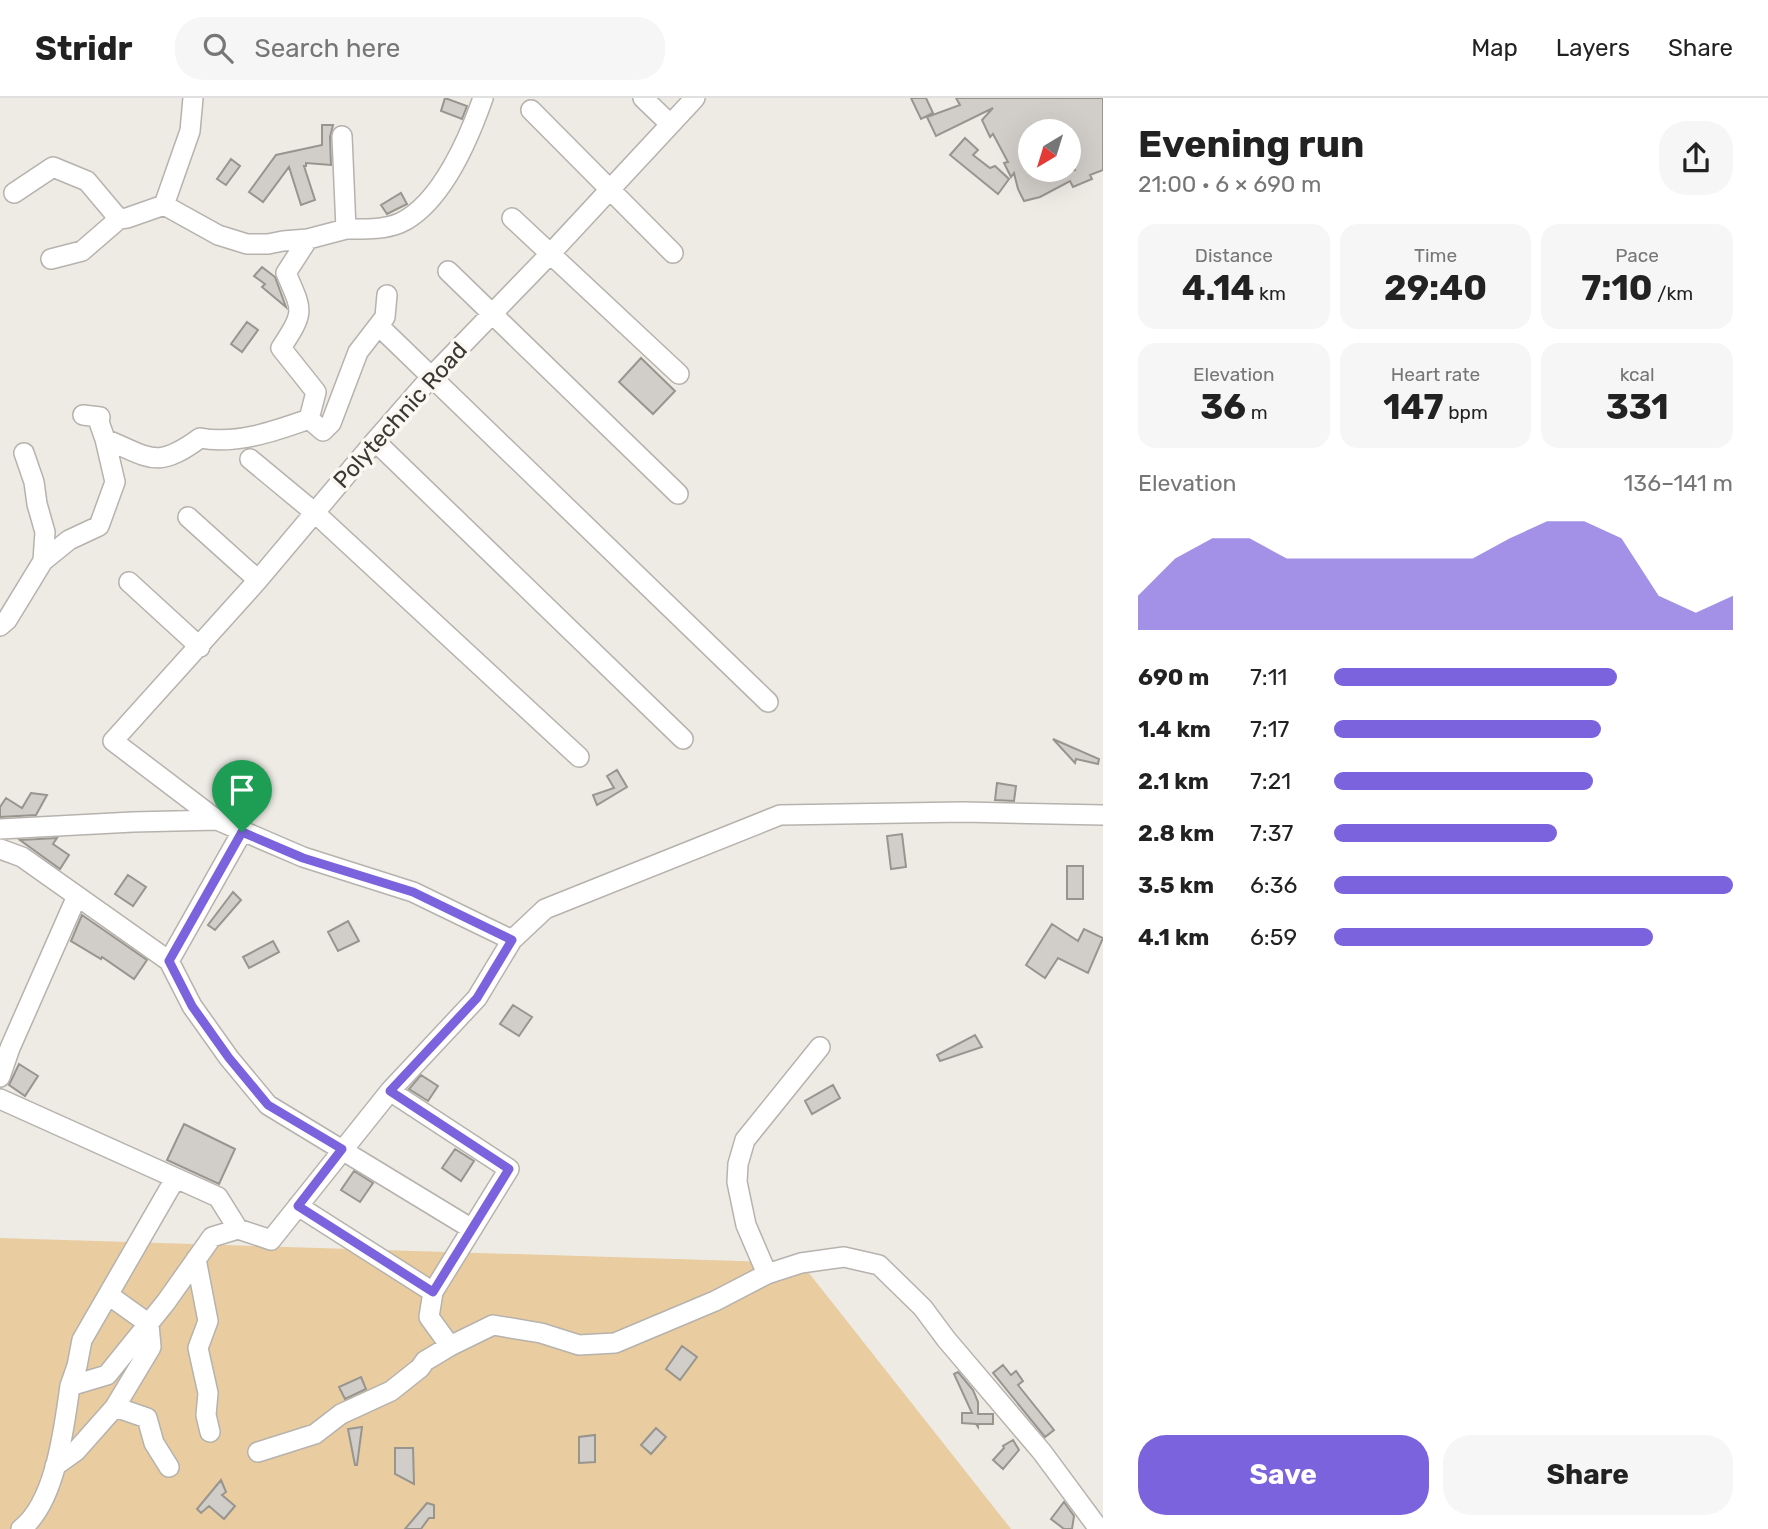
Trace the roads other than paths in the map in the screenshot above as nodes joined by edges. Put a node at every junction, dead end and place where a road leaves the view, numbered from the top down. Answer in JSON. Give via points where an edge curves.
{"nodes":[{"id":1,"x":193,"y":98,"type":"edge"},
{"id":2,"x":643,"y":98,"type":"edge"},
{"id":3,"x":695,"y":98,"type":"edge"},
{"id":4,"x":479,"y":101,"type":"edge"},
{"id":5,"x":531,"y":110,"type":"dead end"},
{"id":6,"x":670,"y":124,"type":"junction"},
{"id":7,"x":342,"y":136,"type":"dead end"},
{"id":8,"x":609,"y":189,"type":"junction"},
{"id":9,"x":15,"y":193,"type":"dead end"},
{"id":10,"x":164,"y":205,"type":"junction"},
{"id":11,"x":512,"y":218,"type":"dead end"},
{"id":12,"x":119,"y":219,"type":"junction"},
{"id":13,"x":346,"y":229,"type":"junction"},
{"id":14,"x":308,"y":239,"type":"junction"},
{"id":15,"x":551,"y":253,"type":"junction"},
{"id":16,"x":673,"y":253,"type":"dead end"},
{"id":17,"x":51,"y":259,"type":"dead end"},
{"id":18,"x":448,"y":271,"type":"dead end"},
{"id":19,"x":387,"y":295,"type":"dead end"},
{"id":20,"x":493,"y":313,"type":"junction"},
{"id":21,"x":382,"y":330,"type":"dead end"},
{"id":22,"x":679,"y":374,"type":"dead end"},
{"id":23,"x":431,"y":377,"type":"junction"},
{"id":24,"x":83,"y":415,"type":"dead end"},
{"id":25,"x":309,"y":419,"type":"junction"},
{"id":26,"x":375,"y":440,"type":"junction"},
{"id":27,"x":101,"y":449,"type":"junction"},
{"id":28,"x":24,"y":453,"type":"dead end"},
{"id":29,"x":250,"y":459,"type":"dead end"},
{"id":30,"x":678,"y":494,"type":"dead end"},
{"id":31,"x":314,"y":512,"type":"junction"},
{"id":32,"x":188,"y":517,"type":"dead end"},
{"id":33,"x":43,"y":561,"type":"junction"},
{"id":34,"x":258,"y":580,"type":"junction"},
{"id":35,"x":129,"y":582,"type":"dead end"},
{"id":36,"x":0,"y":626,"type":"edge"},
{"id":37,"x":200,"y":647,"type":"junction"},
{"id":38,"x":768,"y":702,"type":"dead end"},
{"id":39,"x":683,"y":739,"type":"dead end"},
{"id":40,"x":579,"y":757,"type":"dead end"},
{"id":41,"x":1102,"y":813,"type":"edge"},
{"id":42,"x":217,"y":820,"type":"junction"},
{"id":43,"x":0,"y":829,"type":"edge"},
{"id":44,"x":242,"y":832,"type":"junction"},
{"id":45,"x":0,"y":849,"type":"edge"},
{"id":46,"x":77,"y":896,"type":"junction"},
{"id":47,"x":512,"y":940,"type":"junction"},
{"id":48,"x":169,"y":961,"type":"junction"},
{"id":49,"x":820,"y":1046,"type":"dead end"},
{"id":50,"x":0,"y":1077,"type":"edge"},
{"id":51,"x":390,"y":1091,"type":"junction"},
{"id":52,"x":0,"y":1099,"type":"edge"},
{"id":53,"x":342,"y":1149,"type":"junction"},
{"id":54,"x":175,"y":1179,"type":"junction"},
{"id":55,"x":298,"y":1206,"type":"junction"},
{"id":56,"x":238,"y":1229,"type":"junction"},
{"id":57,"x":472,"y":1229,"type":"junction"},
{"id":58,"x":196,"y":1259,"type":"junction"},
{"id":59,"x":767,"y":1274,"type":"junction"},
{"id":60,"x":433,"y":1292,"type":"junction"},
{"id":61,"x":110,"y":1296,"type":"junction"},
{"id":62,"x":149,"y":1324,"type":"junction"},
{"id":63,"x":450,"y":1346,"type":"junction"},
{"id":64,"x":69,"y":1386,"type":"junction"},
{"id":65,"x":115,"y":1407,"type":"junction"},
{"id":66,"x":210,"y":1432,"type":"dead end"},
{"id":67,"x":258,"y":1452,"type":"dead end"},
{"id":68,"x":55,"y":1466,"type":"junction"},
{"id":69,"x":169,"y":1466,"type":"dead end"},
{"id":70,"x":22,"y":1529,"type":"edge"},
{"id":71,"x":1099,"y":1529,"type":"edge"}],
"edges":[{"from":1,"to":10,"type":"street","via":[[190,131]]},
{"from":2,"to":6,"type":"street"},
{"from":3,"to":6,"type":"street","name":"Polytechnic Road"},
{"from":4,"to":13,"type":"street","via":[[446,178],[424,206],[402,222],[380,229]]},
{"from":5,"to":8,"type":"street"},
{"from":6,"to":8,"type":"street","name":"Polytechnic Road"},
{"from":7,"to":13,"type":"street"},
{"from":8,"to":15,"type":"street","name":"Polytechnic Road"},
{"from":8,"to":16,"type":"street"},
{"from":9,"to":12,"type":"street","via":[[53,167],[87,181]]},
{"from":10,"to":12,"type":"street"},
{"from":10,"to":14,"type":"street","via":[[218,235],[247,244]]},
{"from":11,"to":15,"type":"street"},
{"from":12,"to":17,"type":"street","via":[[82,251]]},
{"from":13,"to":14,"type":"street"},
{"from":14,"to":25,"type":"street","via":[[286,273],[301,307],[281,348],[316,392]]},
{"from":15,"to":20,"type":"street","name":"Polytechnic Road"},
{"from":15,"to":22,"type":"street"},
{"from":18,"to":20,"type":"street"},
{"from":19,"to":25,"type":"street","via":[[385,317],[358,352],[331,423],[323,431]]},
{"from":20,"to":23,"type":"street","name":"Polytechnic Road"},
{"from":20,"to":30,"type":"street"},
{"from":21,"to":23,"type":"street"},
{"from":23,"to":26,"type":"street","name":"Polytechnic Road"},
{"from":23,"to":38,"type":"street"},
{"from":24,"to":27,"type":"street","via":[[100,417]]},
{"from":25,"to":27,"type":"street","via":[[271,432],[216,441],[200,438],[177,454],[154,460]]},
{"from":26,"to":31,"type":"street","name":"Polytechnic Road"},
{"from":26,"to":39,"type":"street"},
{"from":27,"to":33,"type":"street","via":[[115,482],[99,526],[69,540]]},
{"from":28,"to":33,"type":"street","via":[[45,532]]},
{"from":29,"to":31,"type":"street"},
{"from":31,"to":34,"type":"street","name":"Polytechnic Road"},
{"from":31,"to":40,"type":"street"},
{"from":32,"to":34,"type":"street"},
{"from":33,"to":36,"type":"street"},
{"from":34,"to":37,"type":"street","name":"Polytechnic Road"},
{"from":35,"to":37,"type":"street"},
{"from":37,"to":42,"type":"street","name":"Polytechnic Road","via":[[113,741]]},
{"from":41,"to":47,"type":"street","via":[[780,815],[545,909]]},
{"from":42,"to":43,"type":"street"},
{"from":42,"to":44,"type":"street"},
{"from":44,"to":47,"type":"street","via":[[303,858],[413,892]]},
{"from":44,"to":48,"type":"street"},
{"from":45,"to":46,"type":"street","via":[[22,858]]},
{"from":46,"to":48,"type":"street"},
{"from":46,"to":50,"type":"street"},
{"from":47,"to":51,"type":"street","via":[[477,998]]},
{"from":48,"to":53,"type":"street","via":[[192,1006],[268,1105]]},
{"from":49,"to":59,"type":"street","via":[[745,1140],[738,1164],[746,1225]]},
{"from":51,"to":53,"type":"street"},
{"from":51,"to":57,"type":"street","via":[[509,1169]]},
{"from":52,"to":54,"type":"street"},
{"from":53,"to":55,"type":"street"},
{"from":53,"to":57,"type":"street"},
{"from":54,"to":56,"type":"street","via":[[218,1197]]},
{"from":54,"to":61,"type":"street"},
{"from":55,"to":56,"type":"street","via":[[271,1240]]},
{"from":55,"to":60,"type":"street"},
{"from":56,"to":58,"type":"street","via":[[212,1237]]},
{"from":57,"to":60,"type":"street"},
{"from":58,"to":62,"type":"street"},
{"from":58,"to":66,"type":"street","via":[[208,1321],[198,1348],[208,1393]]},
{"from":59,"to":63,"type":"street","via":[[615,1343],[579,1345],[493,1325]]},
{"from":59,"to":71,"type":"street","via":[[844,1257],[879,1265],[923,1308]]},
{"from":60,"to":63,"type":"street","via":[[429,1317]]},
{"from":61,"to":62,"type":"street"},
{"from":61,"to":64,"type":"street","via":[[82,1340]]},
{"from":62,"to":64,"type":"street","via":[[107,1375]]},
{"from":62,"to":65,"type":"street","via":[[150,1347]]},
{"from":63,"to":67,"type":"street","via":[[390,1391],[341,1414],[315,1434]]},
{"from":64,"to":68,"type":"street"},
{"from":65,"to":68,"type":"street","via":[[76,1451]]},
{"from":65,"to":69,"type":"street","via":[[147,1418],[154,1443]]},
{"from":68,"to":70,"type":"street","via":[[50,1485]]}]}
